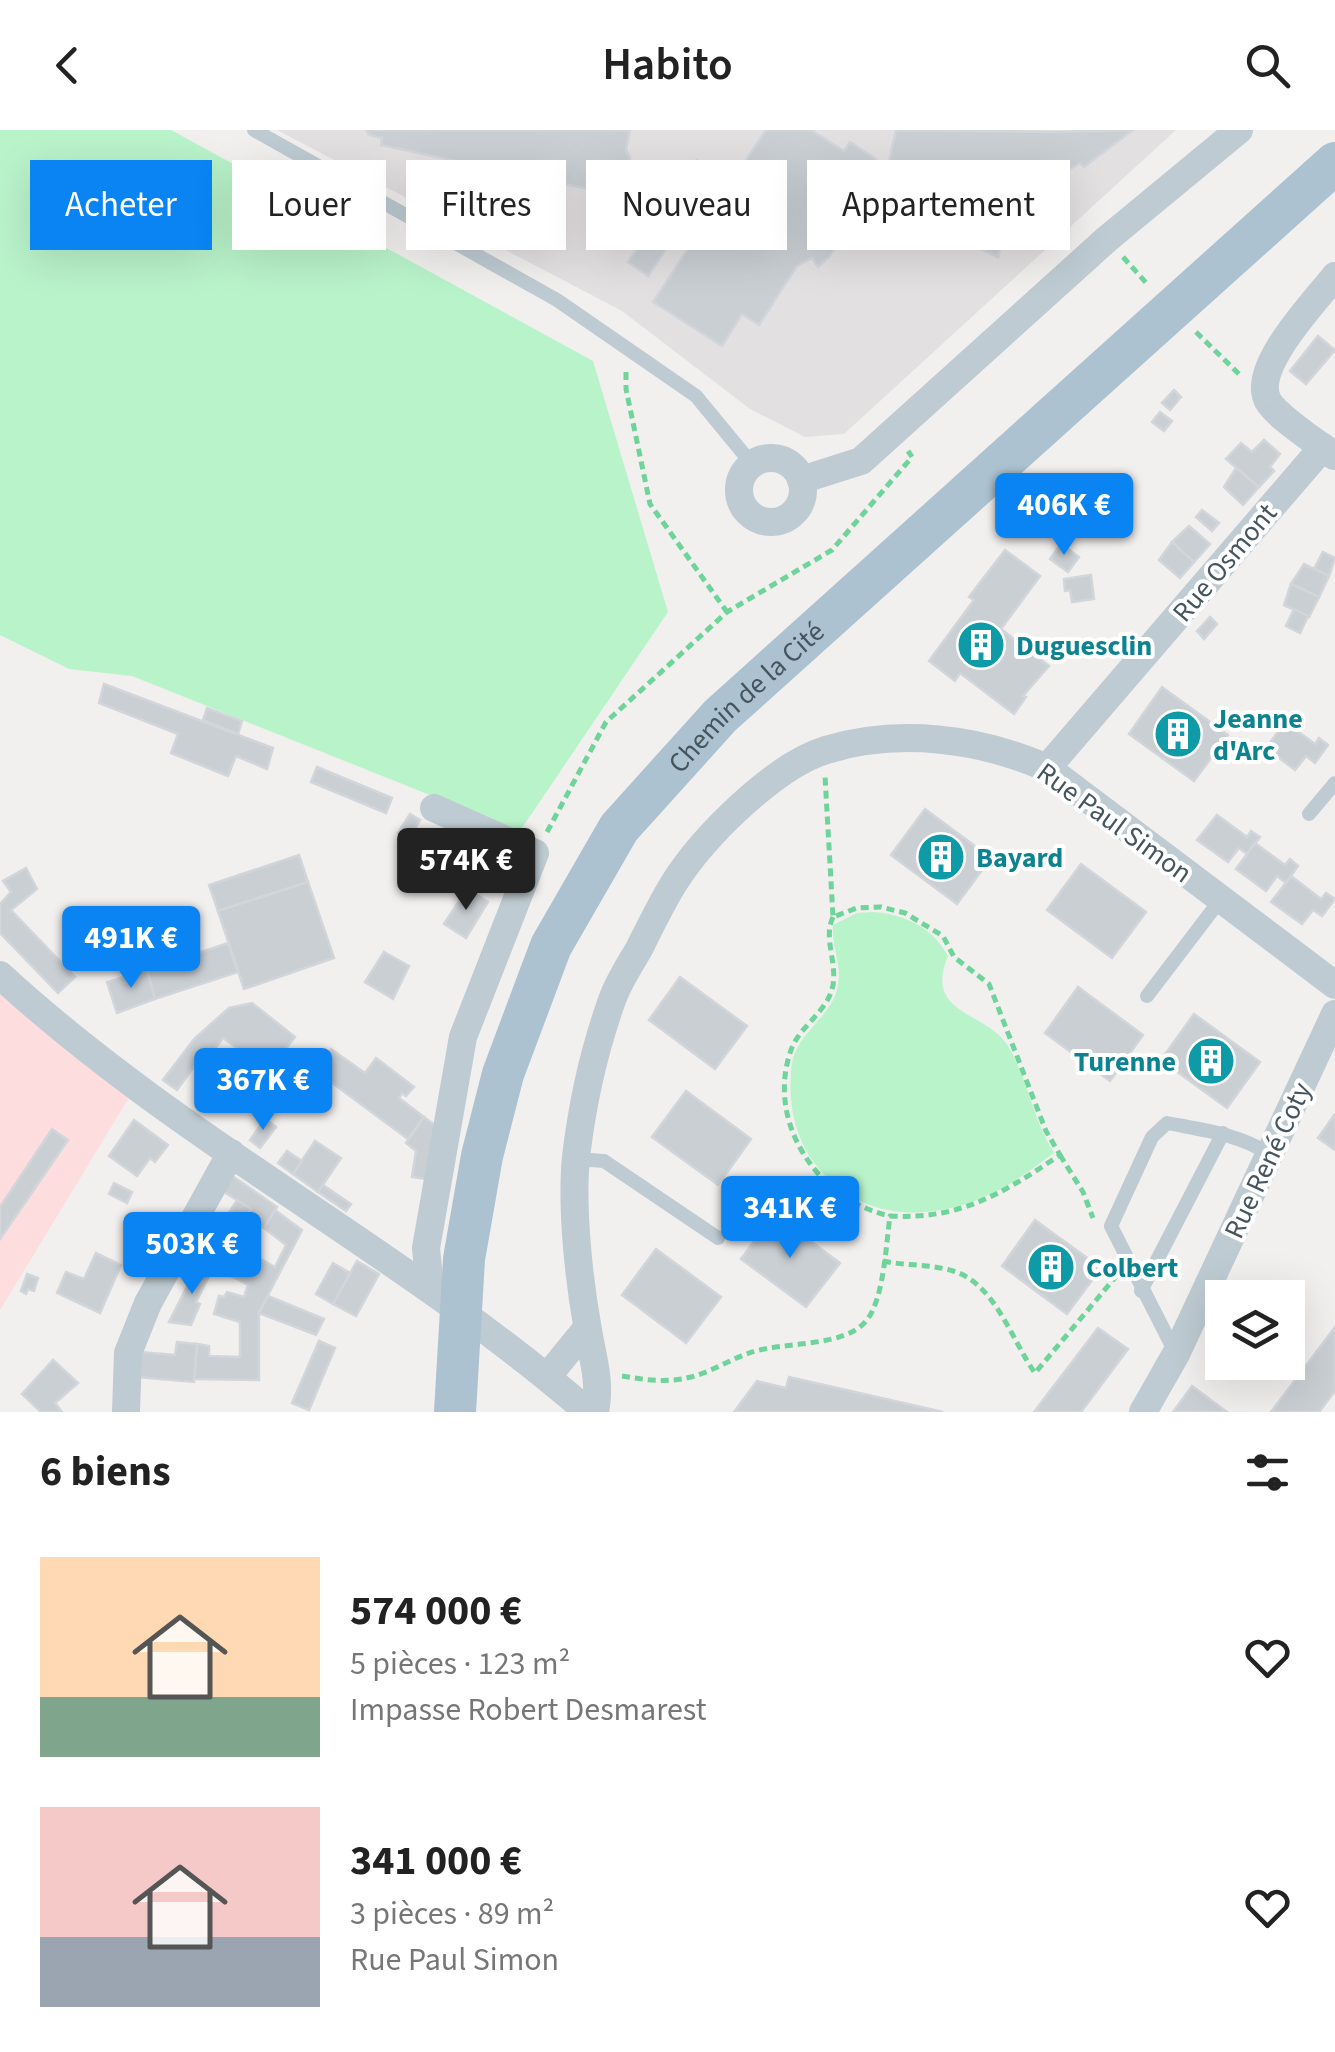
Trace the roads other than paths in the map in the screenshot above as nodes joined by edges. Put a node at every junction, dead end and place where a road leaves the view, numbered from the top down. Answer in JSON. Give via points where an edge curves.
{"nodes":[{"id":1,"x":254,"y":130,"type":"edge"},
{"id":2,"x":282,"y":130,"type":"edge"},
{"id":3,"x":1239,"y":130,"type":"edge"},
{"id":4,"x":288,"y":148,"type":"junction"},
{"id":5,"x":1335,"y":162,"type":"edge"},
{"id":6,"x":1335,"y":276,"type":"edge"},
{"id":7,"x":1329,"y":452,"type":"edge"},
{"id":8,"x":752,"y":464,"type":"junction"},
{"id":9,"x":801,"y":480,"type":"junction"},
{"id":10,"x":1047,"y":768,"type":"junction"},
{"id":11,"x":1335,"y":783,"type":"edge"},
{"id":12,"x":434,"y":808,"type":"dead end"},
{"id":13,"x":1309,"y":814,"type":"dead end"},
{"id":14,"x":1220,"y":899,"type":"junction"},
{"id":15,"x":0,"y":974,"type":"edge"},
{"id":16,"x":1335,"y":985,"type":"edge"},
{"id":17,"x":1147,"y":996,"type":"dead end"},
{"id":18,"x":1335,"y":1014,"type":"edge"},
{"id":19,"x":1223,"y":1133,"type":"junction"},
{"id":20,"x":231,"y":1153,"type":"junction"},
{"id":21,"x":1269,"y":1154,"type":"junction"},
{"id":22,"x":576,"y":1159,"type":"junction"},
{"id":23,"x":718,"y":1238,"type":"dead end"},
{"id":24,"x":1141,"y":1291,"type":"junction"},
{"id":25,"x":446,"y":1302,"type":"junction"},
{"id":26,"x":587,"y":1328,"type":"junction"},
{"id":27,"x":1176,"y":1354,"type":"junction"},
{"id":28,"x":546,"y":1377,"type":"junction"},
{"id":29,"x":585,"y":1411,"type":"edge"},
{"id":30,"x":126,"y":1412,"type":"edge"},
{"id":31,"x":455,"y":1412,"type":"edge"},
{"id":32,"x":1143,"y":1412,"type":"edge"}],
"edges":[{"from":1,"to":4,"type":"lane"},
{"from":2,"to":4,"type":"lane"},
{"from":3,"to":9,"type":"street","via":[[861,461]]},
{"from":4,"to":8,"type":"lane","via":[[558,300],[696,396]]},
{"from":5,"to":25,"type":"main road","name":"Chemin de la Cité","via":[[720,716],[619,828],[551,946],[503,1074],[464,1259]]},
{"from":6,"to":7,"type":"street","via":[[1270,361],[1264,388],[1269,403]]},
{"from":7,"to":10,"type":"street","name":"Rue Osmont"},
{"from":8,"to":9,"type":"street","via":[[781,460]]},
{"from":8,"to":9,"type":"street","via":[[738,492],[755,519],[776,522],[795,511]]},
{"from":10,"to":14,"type":"street","name":"Rue Paul Simon"},
{"from":10,"to":22,"type":"street","name":"Rue Paul Simon","via":[[947,739],[891,738],[824,750],[781,772],[728,818],[676,880],[611,1000]]},
{"from":11,"to":13,"type":"lane"},
{"from":12,"to":25,"type":"street","via":[[536,854],[462,1037],[426,1248]]},
{"from":14,"to":16,"type":"street","name":"Rue Paul Simon"},
{"from":14,"to":17,"type":"lane"},
{"from":15,"to":20,"type":"street"},
{"from":18,"to":21,"type":"street","name":"Rue René Coty"},
{"from":19,"to":21,"type":"lane"},
{"from":19,"to":24,"type":"lane"},
{"from":19,"to":24,"type":"lane","via":[[1167,1123],[1152,1137],[1111,1226]]},
{"from":20,"to":25,"type":"street"},
{"from":20,"to":30,"type":"street","via":[[148,1303],[128,1353]]},
{"from":21,"to":27,"type":"street","name":"Rue René Coty"},
{"from":22,"to":23,"type":"lane","via":[[604,1161]]},
{"from":22,"to":26,"type":"street","name":"Rue Paul Simon"},
{"from":24,"to":27,"type":"lane"},
{"from":25,"to":28,"type":"street"},
{"from":25,"to":31,"type":"main road","name":"Chemin de la Cité"},
{"from":26,"to":28,"type":"street"},
{"from":26,"to":29,"type":"street","name":"Rue Paul Simon","via":[[598,1376]]},
{"from":27,"to":32,"type":"street","name":"Rue René Coty"},
{"from":28,"to":29,"type":"street"}]}
